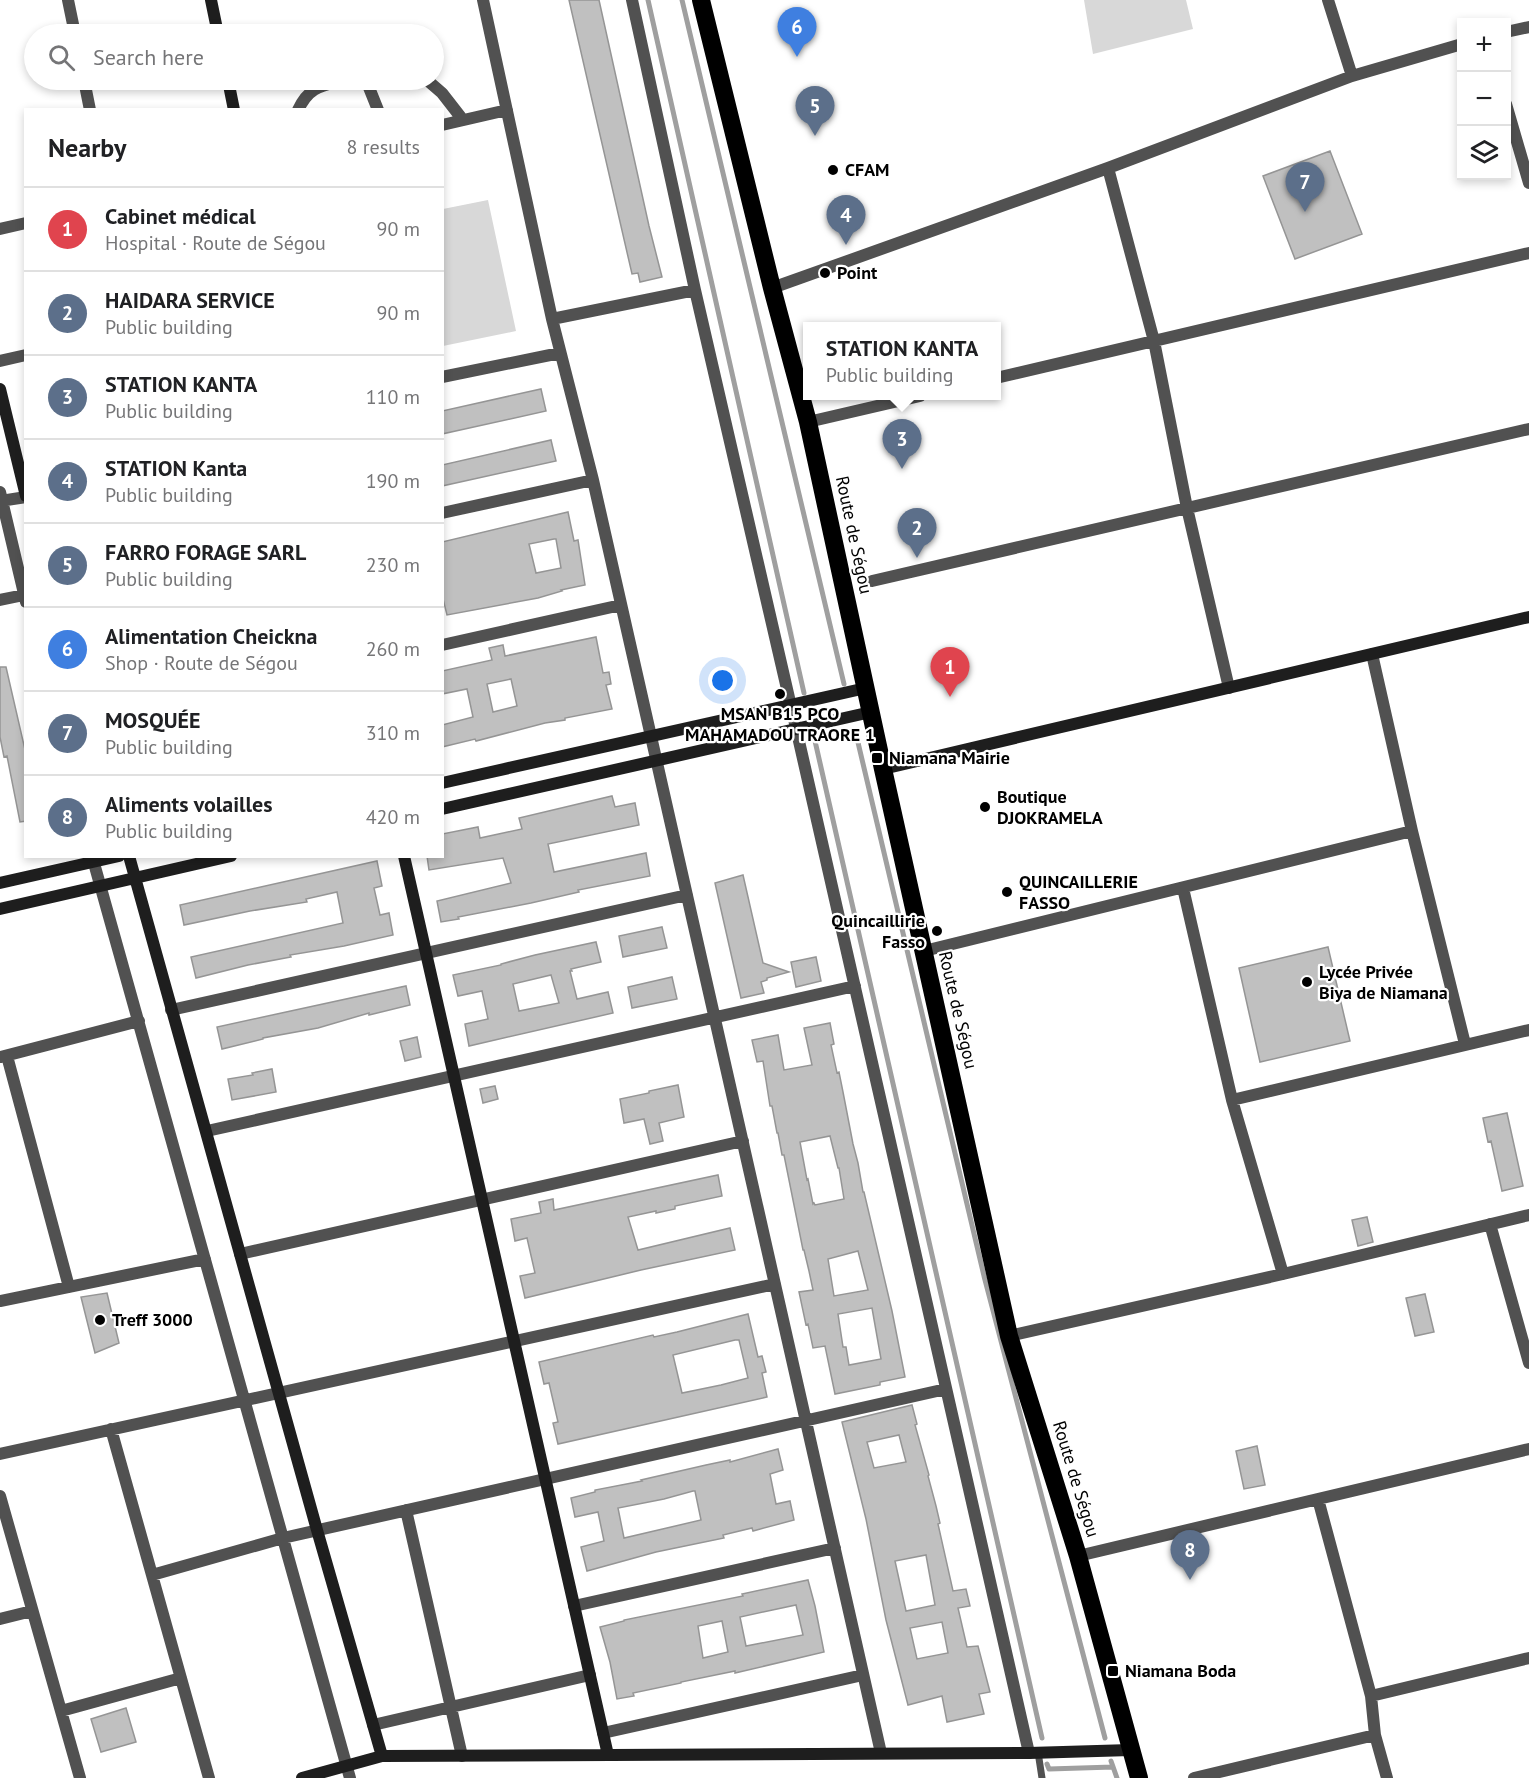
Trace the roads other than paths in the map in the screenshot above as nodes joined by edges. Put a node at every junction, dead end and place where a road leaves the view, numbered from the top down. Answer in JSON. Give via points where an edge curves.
{"nodes":[{"id":1,"x":68,"y":0,"type":"edge"},
{"id":2,"x":211,"y":0,"type":"edge"},
{"id":3,"x":483,"y":0,"type":"edge"},
{"id":4,"x":632,"y":0,"type":"edge"},
{"id":5,"x":701,"y":0,"type":"edge"},
{"id":6,"x":1328,"y":0,"type":"edge"},
{"id":7,"x":73,"y":24,"type":"edge"},
{"id":8,"x":216,"y":24,"type":"edge"},
{"id":9,"x":1529,"y":27,"type":"edge"},
{"id":10,"x":1511,"y":31,"type":"edge"},
{"id":11,"x":1457,"y":45,"type":"edge"},
{"id":12,"x":1352,"y":76,"type":"junction"},
{"id":13,"x":86,"y":90,"type":"edge"},
{"id":14,"x":230,"y":90,"type":"edge"},
{"id":15,"x":314,"y":90,"type":"edge"},
{"id":16,"x":370,"y":90,"type":"edge"},
{"id":17,"x":439,"y":90,"type":"edge"},
{"id":18,"x":90,"y":108,"type":"edge"},
{"id":19,"x":234,"y":108,"type":"edge"},
{"id":20,"x":299,"y":108,"type":"edge"},
{"id":21,"x":377,"y":108,"type":"edge"},
{"id":22,"x":507,"y":111,"type":"junction"},
{"id":23,"x":463,"y":120,"type":"junction"},
{"id":24,"x":1511,"y":121,"type":"edge"},
{"id":25,"x":444,"y":125,"type":"edge"},
{"id":26,"x":1108,"y":168,"type":"junction"},
{"id":27,"x":1529,"y":183,"type":"edge"},
{"id":28,"x":24,"y":223,"type":"edge"},
{"id":29,"x":0,"y":229,"type":"edge"},
{"id":30,"x":1529,"y":253,"type":"edge"},
{"id":31,"x":772,"y":288,"type":"junction"},
{"id":32,"x":695,"y":290,"type":"junction"},
{"id":33,"x":552,"y":319,"type":"junction"},
{"id":34,"x":1154,"y":341,"type":"junction"},
{"id":35,"x":560,"y":353,"type":"junction"},
{"id":36,"x":24,"y":355,"type":"edge"},
{"id":37,"x":0,"y":361,"type":"edge"},
{"id":38,"x":444,"y":377,"type":"edge"},
{"id":39,"x":1001,"y":377,"type":"edge"},
{"id":40,"x":0,"y":389,"type":"edge"},
{"id":41,"x":903,"y":400,"type":"edge"},
{"id":42,"x":808,"y":422,"type":"junction"},
{"id":43,"x":1529,"y":429,"type":"edge"},
{"id":44,"x":593,"y":480,"type":"junction"},
{"id":45,"x":24,"y":488,"type":"edge"},
{"id":46,"x":24,"y":496,"type":"edge"},
{"id":47,"x":1,"y":498,"type":"edge"},
{"id":48,"x":1187,"y":508,"type":"junction"},
{"id":49,"x":444,"y":513,"type":"edge"},
{"id":50,"x":872,"y":581,"type":"dead end"},
{"id":51,"x":24,"y":595,"type":"edge"},
{"id":52,"x":24,"y":599,"type":"edge"},
{"id":53,"x":0,"y":600,"type":"edge"},
{"id":54,"x":621,"y":605,"type":"junction"},
{"id":55,"x":1529,"y":617,"type":"edge"},
{"id":56,"x":444,"y":645,"type":"edge"},
{"id":57,"x":1372,"y":654,"type":"junction"},
{"id":58,"x":866,"y":688,"type":"junction"},
{"id":59,"x":1229,"y":688,"type":"junction"},
{"id":60,"x":791,"y":705,"type":"junction"},
{"id":61,"x":871,"y":712,"type":"junction"},
{"id":62,"x":796,"y":728,"type":"junction"},
{"id":63,"x":651,"y":736,"type":"junction"},
{"id":64,"x":656,"y":760,"type":"junction"},
{"id":65,"x":883,"y":770,"type":"junction"},
{"id":66,"x":444,"y":783,"type":"edge"},
{"id":67,"x":444,"y":809,"type":"edge"},
{"id":68,"x":1412,"y":831,"type":"junction"},
{"id":69,"x":130,"y":858,"type":"edge"},
{"id":70,"x":222,"y":858,"type":"edge"},
{"id":71,"x":404,"y":858,"type":"edge"},
{"id":72,"x":93,"y":859,"type":"edge"},
{"id":73,"x":136,"y":878,"type":"junction"},
{"id":74,"x":0,"y":883,"type":"edge"},
{"id":75,"x":101,"y":886,"type":"junction"},
{"id":76,"x":1183,"y":888,"type":"junction"},
{"id":77,"x":687,"y":895,"type":"junction"},
{"id":78,"x":0,"y":909,"type":"edge"},
{"id":79,"x":924,"y":951,"type":"junction"},
{"id":80,"x":426,"y":953,"type":"junction"},
{"id":81,"x":855,"y":986,"type":"junction"},
{"id":82,"x":171,"y":1010,"type":"junction"},
{"id":83,"x":714,"y":1017,"type":"junction"},
{"id":84,"x":139,"y":1021,"type":"junction"},
{"id":85,"x":1529,"y":1030,"type":"edge"},
{"id":86,"x":1465,"y":1044,"type":"junction"},
{"id":87,"x":4,"y":1057,"type":"edge"},
{"id":88,"x":454,"y":1076,"type":"junction"},
{"id":89,"x":1232,"y":1100,"type":"junction"},
{"id":90,"x":207,"y":1131,"type":"junction"},
{"id":91,"x":742,"y":1142,"type":"junction"},
{"id":92,"x":482,"y":1200,"type":"junction"},
{"id":93,"x":1529,"y":1215,"type":"edge"},
{"id":94,"x":1490,"y":1224,"type":"junction"},
{"id":95,"x":240,"y":1254,"type":"junction"},
{"id":96,"x":205,"y":1258,"type":"junction"},
{"id":97,"x":1283,"y":1274,"type":"junction"},
{"id":98,"x":775,"y":1284,"type":"junction"},
{"id":99,"x":69,"y":1287,"type":"junction"},
{"id":100,"x":0,"y":1301,"type":"edge"},
{"id":101,"x":1009,"y":1336,"type":"junction"},
{"id":102,"x":514,"y":1341,"type":"junction"},
{"id":103,"x":1529,"y":1363,"type":"edge"},
{"id":104,"x":946,"y":1389,"type":"junction"},
{"id":105,"x":279,"y":1393,"type":"junction"},
{"id":106,"x":245,"y":1400,"type":"junction"},
{"id":107,"x":806,"y":1421,"type":"junction"},
{"id":108,"x":111,"y":1430,"type":"junction"},
{"id":109,"x":1529,"y":1449,"type":"edge"},
{"id":110,"x":0,"y":1454,"type":"edge"},
{"id":111,"x":545,"y":1479,"type":"junction"},
{"id":112,"x":0,"y":1496,"type":"edge"},
{"id":113,"x":1318,"y":1499,"type":"junction"},
{"id":114,"x":406,"y":1510,"type":"junction"},
{"id":115,"x":317,"y":1530,"type":"junction"},
{"id":116,"x":283,"y":1538,"type":"junction"},
{"id":117,"x":835,"y":1548,"type":"junction"},
{"id":118,"x":1078,"y":1556,"type":"junction"},
{"id":119,"x":152,"y":1575,"type":"junction"},
{"id":120,"x":574,"y":1606,"type":"junction"},
{"id":121,"x":32,"y":1611,"type":"junction"},
{"id":122,"x":0,"y":1619,"type":"edge"},
{"id":123,"x":1529,"y":1658,"type":"edge"},
{"id":124,"x":590,"y":1675,"type":"junction"},
{"id":125,"x":863,"y":1675,"type":"junction"},
{"id":126,"x":181,"y":1678,"type":"junction"},
{"id":127,"x":1371,"y":1696,"type":"junction"},
{"id":128,"x":451,"y":1707,"type":"junction"},
{"id":129,"x":61,"y":1711,"type":"junction"},
{"id":130,"x":373,"y":1725,"type":"junction"},
{"id":131,"x":603,"y":1733,"type":"junction"},
{"id":132,"x":1376,"y":1735,"type":"junction"},
{"id":133,"x":1131,"y":1750,"type":"junction"},
{"id":134,"x":881,"y":1753,"type":"junction"},
{"id":135,"x":1033,"y":1753,"type":"junction"},
{"id":136,"x":608,"y":1755,"type":"junction"},
{"id":137,"x":382,"y":1756,"type":"junction"},
{"id":138,"x":462,"y":1756,"type":"junction"},
{"id":139,"x":349,"y":1772,"type":"edge"},
{"id":140,"x":80,"y":1778,"type":"edge"},
{"id":141,"x":209,"y":1778,"type":"edge"},
{"id":142,"x":302,"y":1778,"type":"edge"},
{"id":143,"x":1042,"y":1778,"type":"edge"},
{"id":144,"x":1139,"y":1778,"type":"edge"},
{"id":145,"x":1194,"y":1778,"type":"edge"},
{"id":146,"x":1387,"y":1778,"type":"edge"}],
"edges":[{"from":1,"to":7,"type":"street"},
{"from":2,"to":8,"type":"street"},
{"from":3,"to":22,"type":"street"},
{"from":4,"to":32,"type":"street"},
{"from":5,"to":31,"type":"highway","name":"Route de Ségou"},
{"from":6,"to":12,"type":"street"},
{"from":9,"to":10,"type":"street"},
{"from":11,"to":12,"type":"street"},
{"from":12,"to":26,"type":"street"},
{"from":13,"to":18,"type":"street"},
{"from":14,"to":19,"type":"street"},
{"from":15,"to":20,"type":"street","via":[[304,96]]},
{"from":16,"to":21,"type":"street"},
{"from":17,"to":23,"type":"street"},
{"from":22,"to":23,"type":"street"},
{"from":22,"to":33,"type":"street"},
{"from":23,"to":25,"type":"street"},
{"from":24,"to":27,"type":"street"},
{"from":26,"to":31,"type":"street"},
{"from":26,"to":34,"type":"street"},
{"from":28,"to":29,"type":"street"},
{"from":30,"to":34,"type":"street"},
{"from":31,"to":42,"type":"highway","name":"Route de Ségou"},
{"from":32,"to":33,"type":"street"},
{"from":32,"to":60,"type":"street"},
{"from":33,"to":35,"type":"street"},
{"from":34,"to":39,"type":"street"},
{"from":34,"to":48,"type":"street"},
{"from":35,"to":38,"type":"street"},
{"from":35,"to":44,"type":"street"},
{"from":36,"to":37,"type":"street"},
{"from":40,"to":45,"type":"street"},
{"from":41,"to":42,"type":"street"},
{"from":42,"to":58,"type":"highway","name":"Route de Ségou"},
{"from":43,"to":48,"type":"street"},
{"from":44,"to":49,"type":"street"},
{"from":44,"to":54,"type":"street"},
{"from":46,"to":47,"type":"street"},
{"from":47,"to":51,"type":"street"},
{"from":48,"to":50,"type":"street"},
{"from":48,"to":59,"type":"street"},
{"from":52,"to":53,"type":"street"},
{"from":54,"to":56,"type":"street"},
{"from":54,"to":63,"type":"street"},
{"from":55,"to":57,"type":"street"},
{"from":57,"to":59,"type":"street"},
{"from":57,"to":68,"type":"street"},
{"from":58,"to":60,"type":"street"},
{"from":58,"to":61,"type":"highway","name":"Route de Ségou"},
{"from":59,"to":65,"type":"street"},
{"from":60,"to":62,"type":"street"},
{"from":60,"to":63,"type":"street"},
{"from":61,"to":62,"type":"street"},
{"from":61,"to":65,"type":"highway","name":"Route de Ségou"},
{"from":62,"to":64,"type":"street"},
{"from":62,"to":81,"type":"street"},
{"from":63,"to":64,"type":"street"},
{"from":63,"to":66,"type":"street"},
{"from":64,"to":67,"type":"street"},
{"from":64,"to":77,"type":"street"},
{"from":65,"to":79,"type":"highway","name":"Route de Ségou"},
{"from":68,"to":76,"type":"street"},
{"from":68,"to":86,"type":"street"},
{"from":69,"to":73,"type":"street"},
{"from":70,"to":73,"type":"street"},
{"from":71,"to":80,"type":"street"},
{"from":72,"to":74,"type":"street"},
{"from":72,"to":75,"type":"street"},
{"from":73,"to":75,"type":"street"},
{"from":73,"to":82,"type":"street"},
{"from":75,"to":78,"type":"street"},
{"from":75,"to":84,"type":"street"},
{"from":76,"to":79,"type":"street"},
{"from":76,"to":89,"type":"street"},
{"from":77,"to":80,"type":"street"},
{"from":77,"to":83,"type":"street"},
{"from":79,"to":101,"type":"highway","name":"Route de Ségou"},
{"from":80,"to":82,"type":"street"},
{"from":80,"to":88,"type":"street"},
{"from":81,"to":83,"type":"street"},
{"from":81,"to":104,"type":"street"},
{"from":82,"to":90,"type":"street"},
{"from":83,"to":88,"type":"street"},
{"from":83,"to":91,"type":"street"},
{"from":84,"to":87,"type":"street"},
{"from":84,"to":96,"type":"street"},
{"from":85,"to":86,"type":"street"},
{"from":86,"to":89,"type":"street"},
{"from":87,"to":99,"type":"street"},
{"from":88,"to":90,"type":"street"},
{"from":88,"to":92,"type":"street"},
{"from":89,"to":97,"type":"street"},
{"from":90,"to":95,"type":"street"},
{"from":91,"to":92,"type":"street"},
{"from":91,"to":98,"type":"street"},
{"from":92,"to":95,"type":"street"},
{"from":92,"to":102,"type":"street"},
{"from":93,"to":94,"type":"street"},
{"from":94,"to":97,"type":"street"},
{"from":94,"to":103,"type":"street"},
{"from":95,"to":105,"type":"street"},
{"from":96,"to":99,"type":"street"},
{"from":96,"to":106,"type":"street"},
{"from":97,"to":101,"type":"street"},
{"from":98,"to":102,"type":"street"},
{"from":98,"to":107,"type":"street"},
{"from":99,"to":100,"type":"street"},
{"from":101,"to":118,"type":"highway","name":"Route de Ségou"},
{"from":102,"to":105,"type":"street"},
{"from":102,"to":111,"type":"street"},
{"from":104,"to":107,"type":"street"},
{"from":104,"to":135,"type":"street"},
{"from":105,"to":106,"type":"street"},
{"from":105,"to":115,"type":"street"},
{"from":106,"to":108,"type":"street"},
{"from":106,"to":116,"type":"street"},
{"from":107,"to":111,"type":"street"},
{"from":107,"to":117,"type":"street"},
{"from":108,"to":110,"type":"street"},
{"from":108,"to":119,"type":"street"},
{"from":109,"to":113,"type":"street"},
{"from":111,"to":114,"type":"street"},
{"from":111,"to":120,"type":"street"},
{"from":112,"to":121,"type":"street"},
{"from":113,"to":118,"type":"street"},
{"from":113,"to":127,"type":"street"},
{"from":114,"to":115,"type":"street"},
{"from":114,"to":128,"type":"street"},
{"from":115,"to":116,"type":"street"},
{"from":115,"to":130,"type":"street"},
{"from":116,"to":119,"type":"street"},
{"from":116,"to":139,"type":"street"},
{"from":117,"to":120,"type":"street"},
{"from":117,"to":125,"type":"street"},
{"from":118,"to":133,"type":"highway","name":"Route de Ségou"},
{"from":119,"to":126,"type":"street"},
{"from":120,"to":124,"type":"street"},
{"from":121,"to":122,"type":"street"},
{"from":121,"to":129,"type":"street"},
{"from":123,"to":127,"type":"street"},
{"from":124,"to":128,"type":"street"},
{"from":124,"to":131,"type":"street"},
{"from":125,"to":131,"type":"street"},
{"from":125,"to":134,"type":"street"},
{"from":126,"to":129,"type":"street"},
{"from":126,"to":141,"type":"street"},
{"from":127,"to":132,"type":"street"},
{"from":128,"to":130,"type":"street"},
{"from":128,"to":138,"type":"street"},
{"from":129,"to":140,"type":"street"},
{"from":130,"to":137,"type":"street"},
{"from":131,"to":136,"type":"street"},
{"from":132,"to":145,"type":"street"},
{"from":132,"to":146,"type":"street"},
{"from":133,"to":135,"type":"street"},
{"from":133,"to":144,"type":"highway","name":"Route de Ségou"},
{"from":134,"to":135,"type":"street"},
{"from":134,"to":136,"type":"street"},
{"from":135,"to":143,"type":"lane"},
{"from":136,"to":138,"type":"street"},
{"from":137,"to":138,"type":"street"},
{"from":137,"to":139,"type":"street"},
{"from":139,"to":142,"type":"street"}]}
